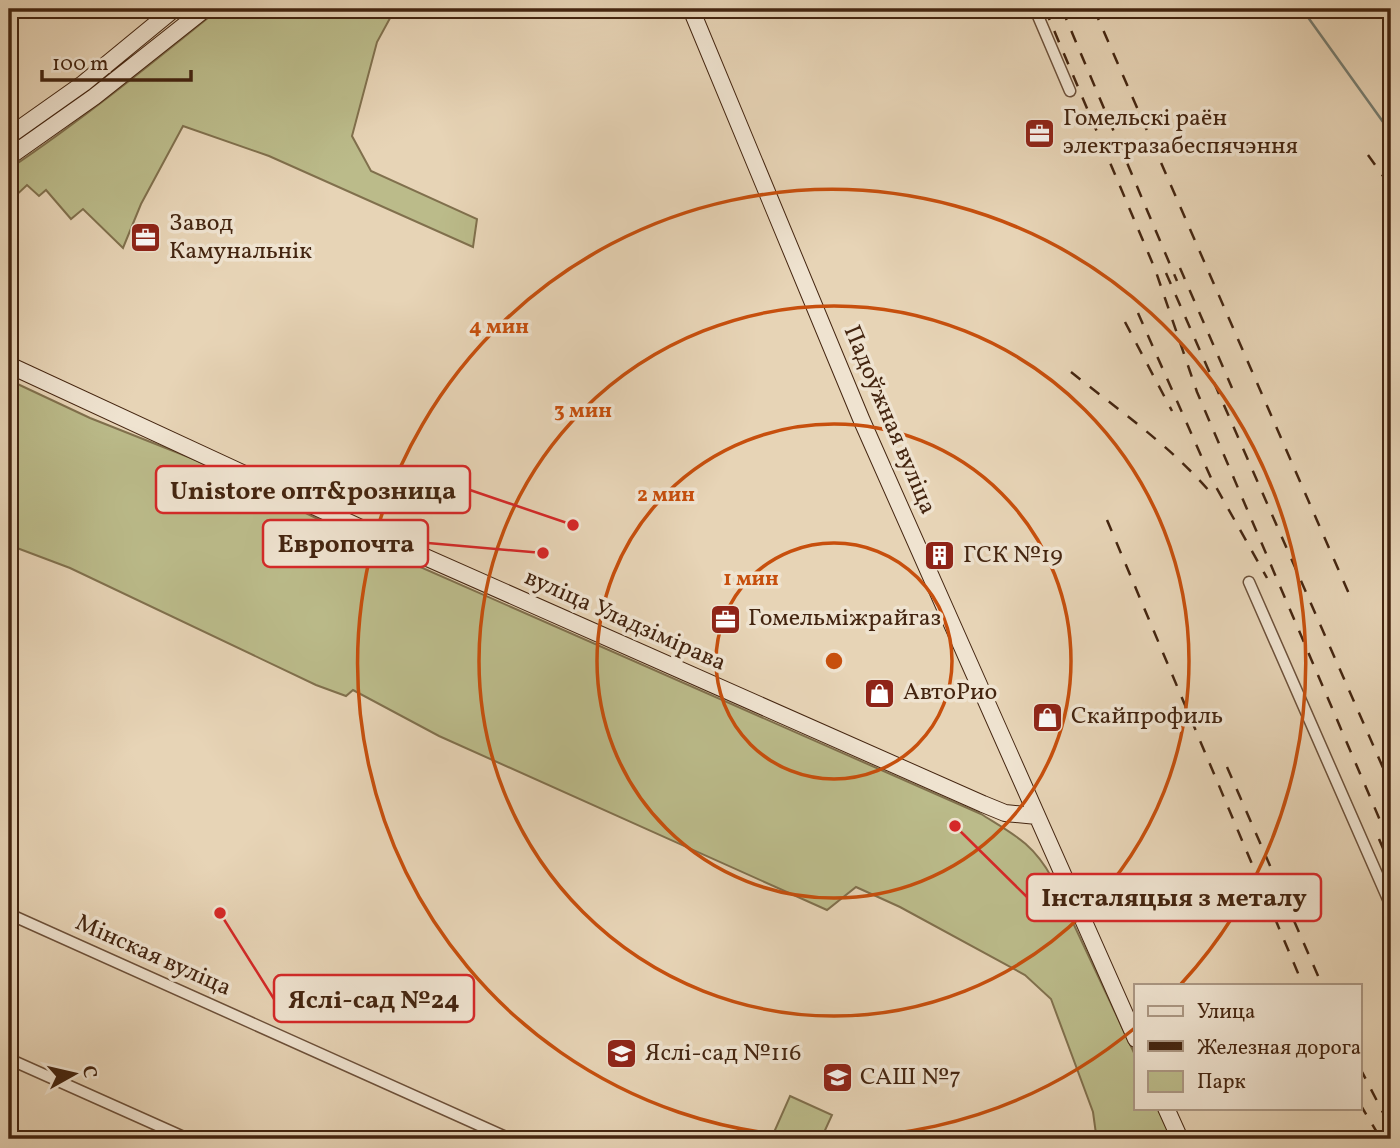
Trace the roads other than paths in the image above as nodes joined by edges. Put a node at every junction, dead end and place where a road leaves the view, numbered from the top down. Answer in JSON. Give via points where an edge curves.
{"nodes":[{"id":1,"x":174,"y":9,"type":"edge"},
{"id":2,"x":205,"y":9,"type":"edge"},
{"id":3,"x":691,"y":9,"type":"edge"},
{"id":4,"x":1035,"y":9,"type":"edge"},
{"id":5,"x":1070,"y":91,"type":"dead end"},
{"id":6,"x":9,"y":136,"type":"edge"},
{"id":7,"x":9,"y":157,"type":"edge"},
{"id":8,"x":9,"y":365,"type":"edge"},
{"id":9,"x":1249,"y":582,"type":"dead end"},
{"id":10,"x":1037,"y":817,"type":"junction"},
{"id":11,"x":1391,"y":906,"type":"edge"},
{"id":12,"x":9,"y":914,"type":"edge"},
{"id":13,"x":1134,"y":1035,"type":"edge"},
{"id":14,"x":9,"y":1059,"type":"edge"},
{"id":15,"x":1167,"y":1110,"type":"edge"},
{"id":16,"x":188,"y":1139,"type":"edge"},
{"id":17,"x":510,"y":1139,"type":"edge"},
{"id":18,"x":1180,"y":1139,"type":"edge"}],
"edges":[{"from":1,"to":6,"type":"main road","via":[[84,83]]},
{"from":2,"to":7,"type":"main road"},
{"from":3,"to":10,"type":"main road","name":"Падоўжная вуліца","via":[[862,421]]},
{"from":4,"to":5,"type":"street"},
{"from":8,"to":10,"type":"main road","name":"вуліца Уладзімірава","via":[[389,541],[983,804],[1005,813]]},
{"from":9,"to":11,"type":"street"},
{"from":10,"to":13,"type":"main road","name":"Падоўжная вуліца"},
{"from":12,"to":17,"type":"street","name":"Мінская вуліца"},
{"from":14,"to":16,"type":"street"},
{"from":15,"to":18,"type":"main road"}]}
